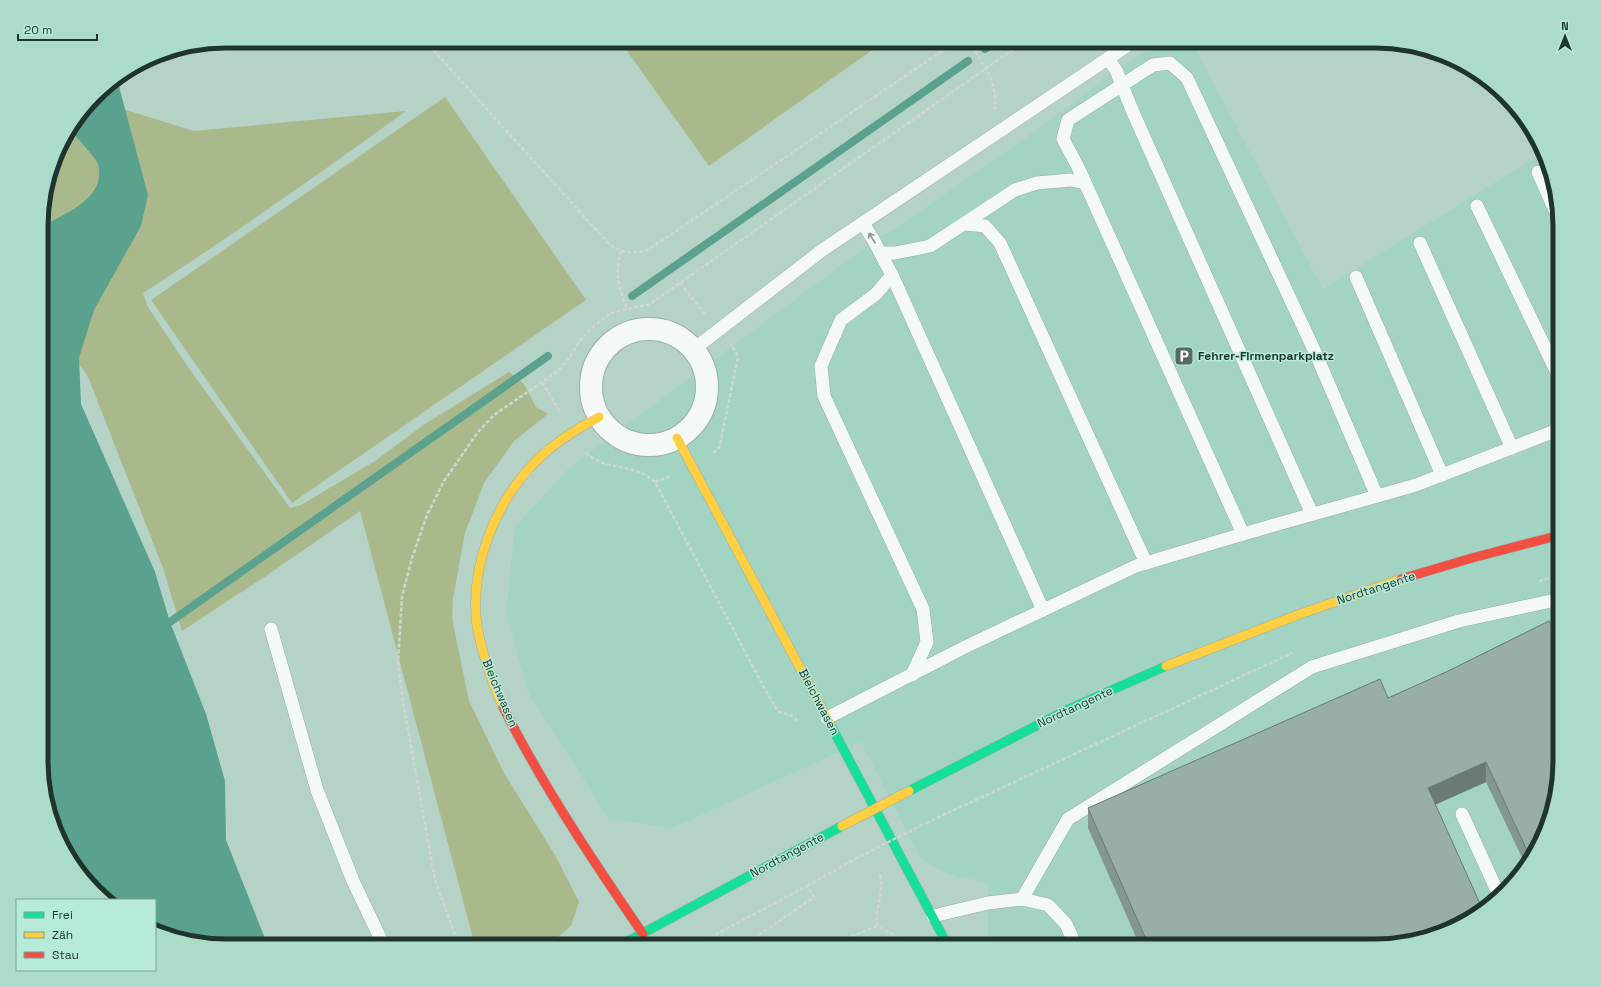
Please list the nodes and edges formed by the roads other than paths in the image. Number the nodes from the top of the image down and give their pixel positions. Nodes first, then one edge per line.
1 (1124, 48) edge
2 (1108, 59) junction
3 (1122, 86) junction
4 (1538, 172) dead end
5 (1085, 182) junction
6 (1551, 200) edge
7 (1477, 206) dead end
8 (863, 223) junction
9 (966, 224) junction
10 (1420, 243) dead end
11 (881, 253) junction
12 (892, 275) junction
13 (1356, 277) dead end
14 (694, 349) junction
15 (1553, 364) edge
16 (599, 417) junction
17 (1553, 432) edge
18 (677, 438) junction
19 (1512, 448) junction
20 (1442, 475) junction
21 (1377, 496) junction
22 (1312, 514) junction
23 (1243, 534) junction
24 (1553, 537) edge
25 (1146, 563) junction
26 (1553, 601) edge
27 (1043, 610) junction
28 (271, 629) dead end
29 (912, 675) junction
30 (827, 718) junction
31 (1462, 814) dead end
32 (1497, 891) edge
33 (1022, 899) junction
34 (933, 916) junction
35 (643, 934) junction
36 (381, 939) edge
37 (633, 939) edge
38 (944, 939) edge
39 (1073, 939) edge

1 - 2 lane
2 - 3 lane
2 - 8 lane
3 - 5 lane
3 - 21 lane
3 - 22 lane
4 - 6 lane
5 - 9 lane
5 - 23 lane
7 - 15 lane
11 -> 8 lane
8 - 14 lane
9 - 11 lane
9 - 25 lane
10 - 19 lane
11 - 12 lane
12 - 27 lane
12 - 29 lane
13 - 20 lane
14 - 16 street
14 - 18 street
16 - 18 street
16 - 35 street, Bleichwasen
17 - 19 lane
18 - 30 street, Bleichwasen
19 - 20 lane
20 - 21 lane
21 - 22 lane
22 - 23 lane
23 - 25 lane
24 - 35 street, Nordtangente, bridge
25 - 27 lane
26 - 33 lane
27 - 29 lane
28 - 36 lane
29 - 30 lane
30 - 34 street, Bleichwasen
31 - 32 lane
33 - 34 lane
33 - 39 lane
34 - 38 street, Bleichwasen
35 - 37 street, Nordtangente

